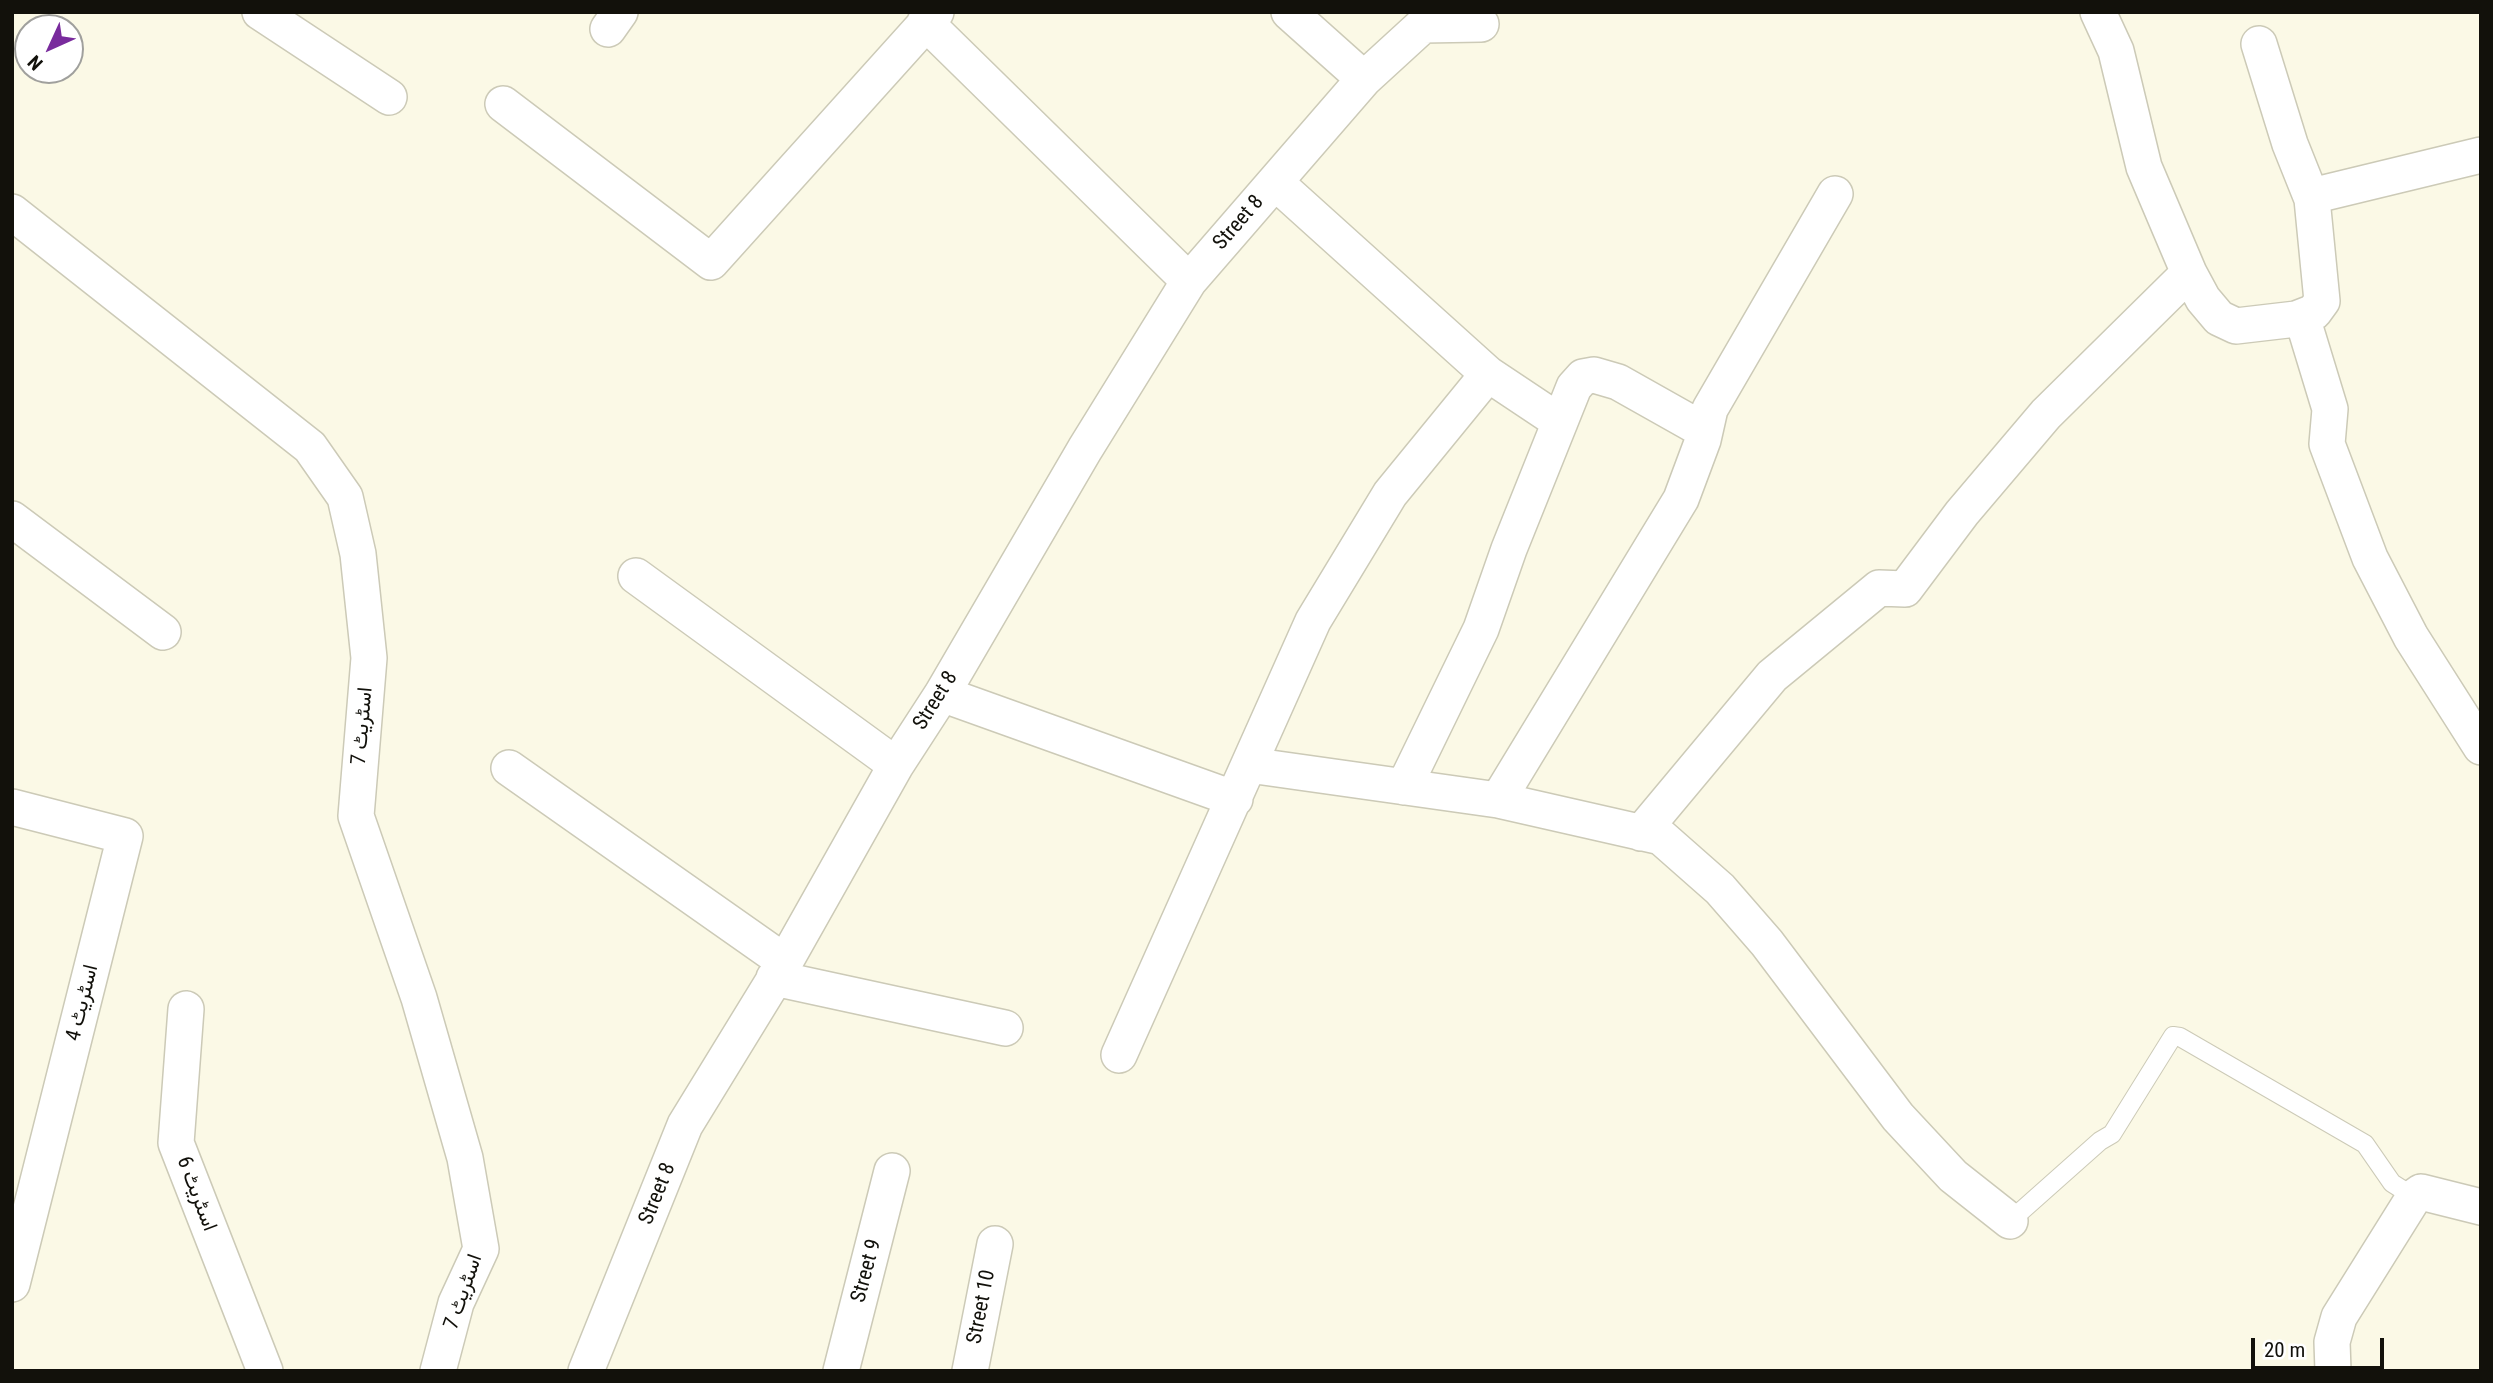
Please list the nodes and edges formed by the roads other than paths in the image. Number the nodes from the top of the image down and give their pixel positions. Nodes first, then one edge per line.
1 (260, 12) edge
2 (1289, 12) edge
3 (2098, 12) edge
4 (930, 17) edge
5 (1481, 24) dead end
6 (2259, 44) dead end
7 (1364, 79) junction
8 (389, 97) dead end
9 (503, 104) dead end
10 (2481, 155) edge
11 (1275, 182) junction
12 (1835, 194) dead end
13 (2312, 199) junction
14 (12, 212) edge
15 (2189, 273) junction
16 (1189, 281) junction
17 (2302, 317) junction
18 (1488, 374) junction
19 (1560, 422) junction
20 (1705, 431) junction
21 (12, 519) edge
22 (636, 576) dead end
23 (163, 632) dead end
24 (942, 694) junction
25 (2481, 747) edge
26 (896, 765) junction
27 (1250, 765) junction
28 (509, 768) dead end
29 (1404, 787) junction
30 (1236, 799) junction
31 (1498, 800) junction
32 (12, 807) edge
33 (1641, 833) junction
34 (780, 970) junction
35 (186, 1009) dead end
36 (1005, 1028) dead end
37 (1119, 1055) dead end
38 (892, 1171) dead end
39 (2414, 1197) junction
40 (2481, 1207) edge
41 (2010, 1222) joint
42 (995, 1244) dead end
43 (12, 1284) edge
44 (265, 1371) edge
45 (438, 1371) edge
46 (586, 1371) edge
47 (841, 1371) edge
48 (970, 1371) edge
49 (2333, 1371) edge

1 - 8 street
2 - 7 street
3 - 15 street
4 - 9 street
4 - 16 street
5 - 7 street, Street 8
6 - 13 street
7 - 11 street, Street 8
10 - 13 street
11 - 16 street, Street 8
11 - 18 street
12 - 20 street
13 - 17 street
14 - 45 street, اسٹریٹ 7
15 - 17 street
15 - 33 street
16 - 24 street, Street 8
17 - 25 street
18 - 19 street
18 - 27 street
19 - 20 street
19 - 29 street
20 - 31 street
21 - 23 street
22 - 26 street
24 - 26 street, Street 8
24 - 30 street
26 - 34 street, Street 8
27 - 29 street
27 - 30 street
28 - 34 street
29 - 31 street
30 - 37 street
31 - 33 street
32 - 43 street, اسٹریٹ 4
33 - 41 street
34 - 36 street
34 - 46 street, Street 8
35 - 44 street, اسٹریٹ 6
38 - 47 street, Street 9
39 - 40 street
39 - 41 lane
39 - 49 street
42 - 48 street, Street 10

